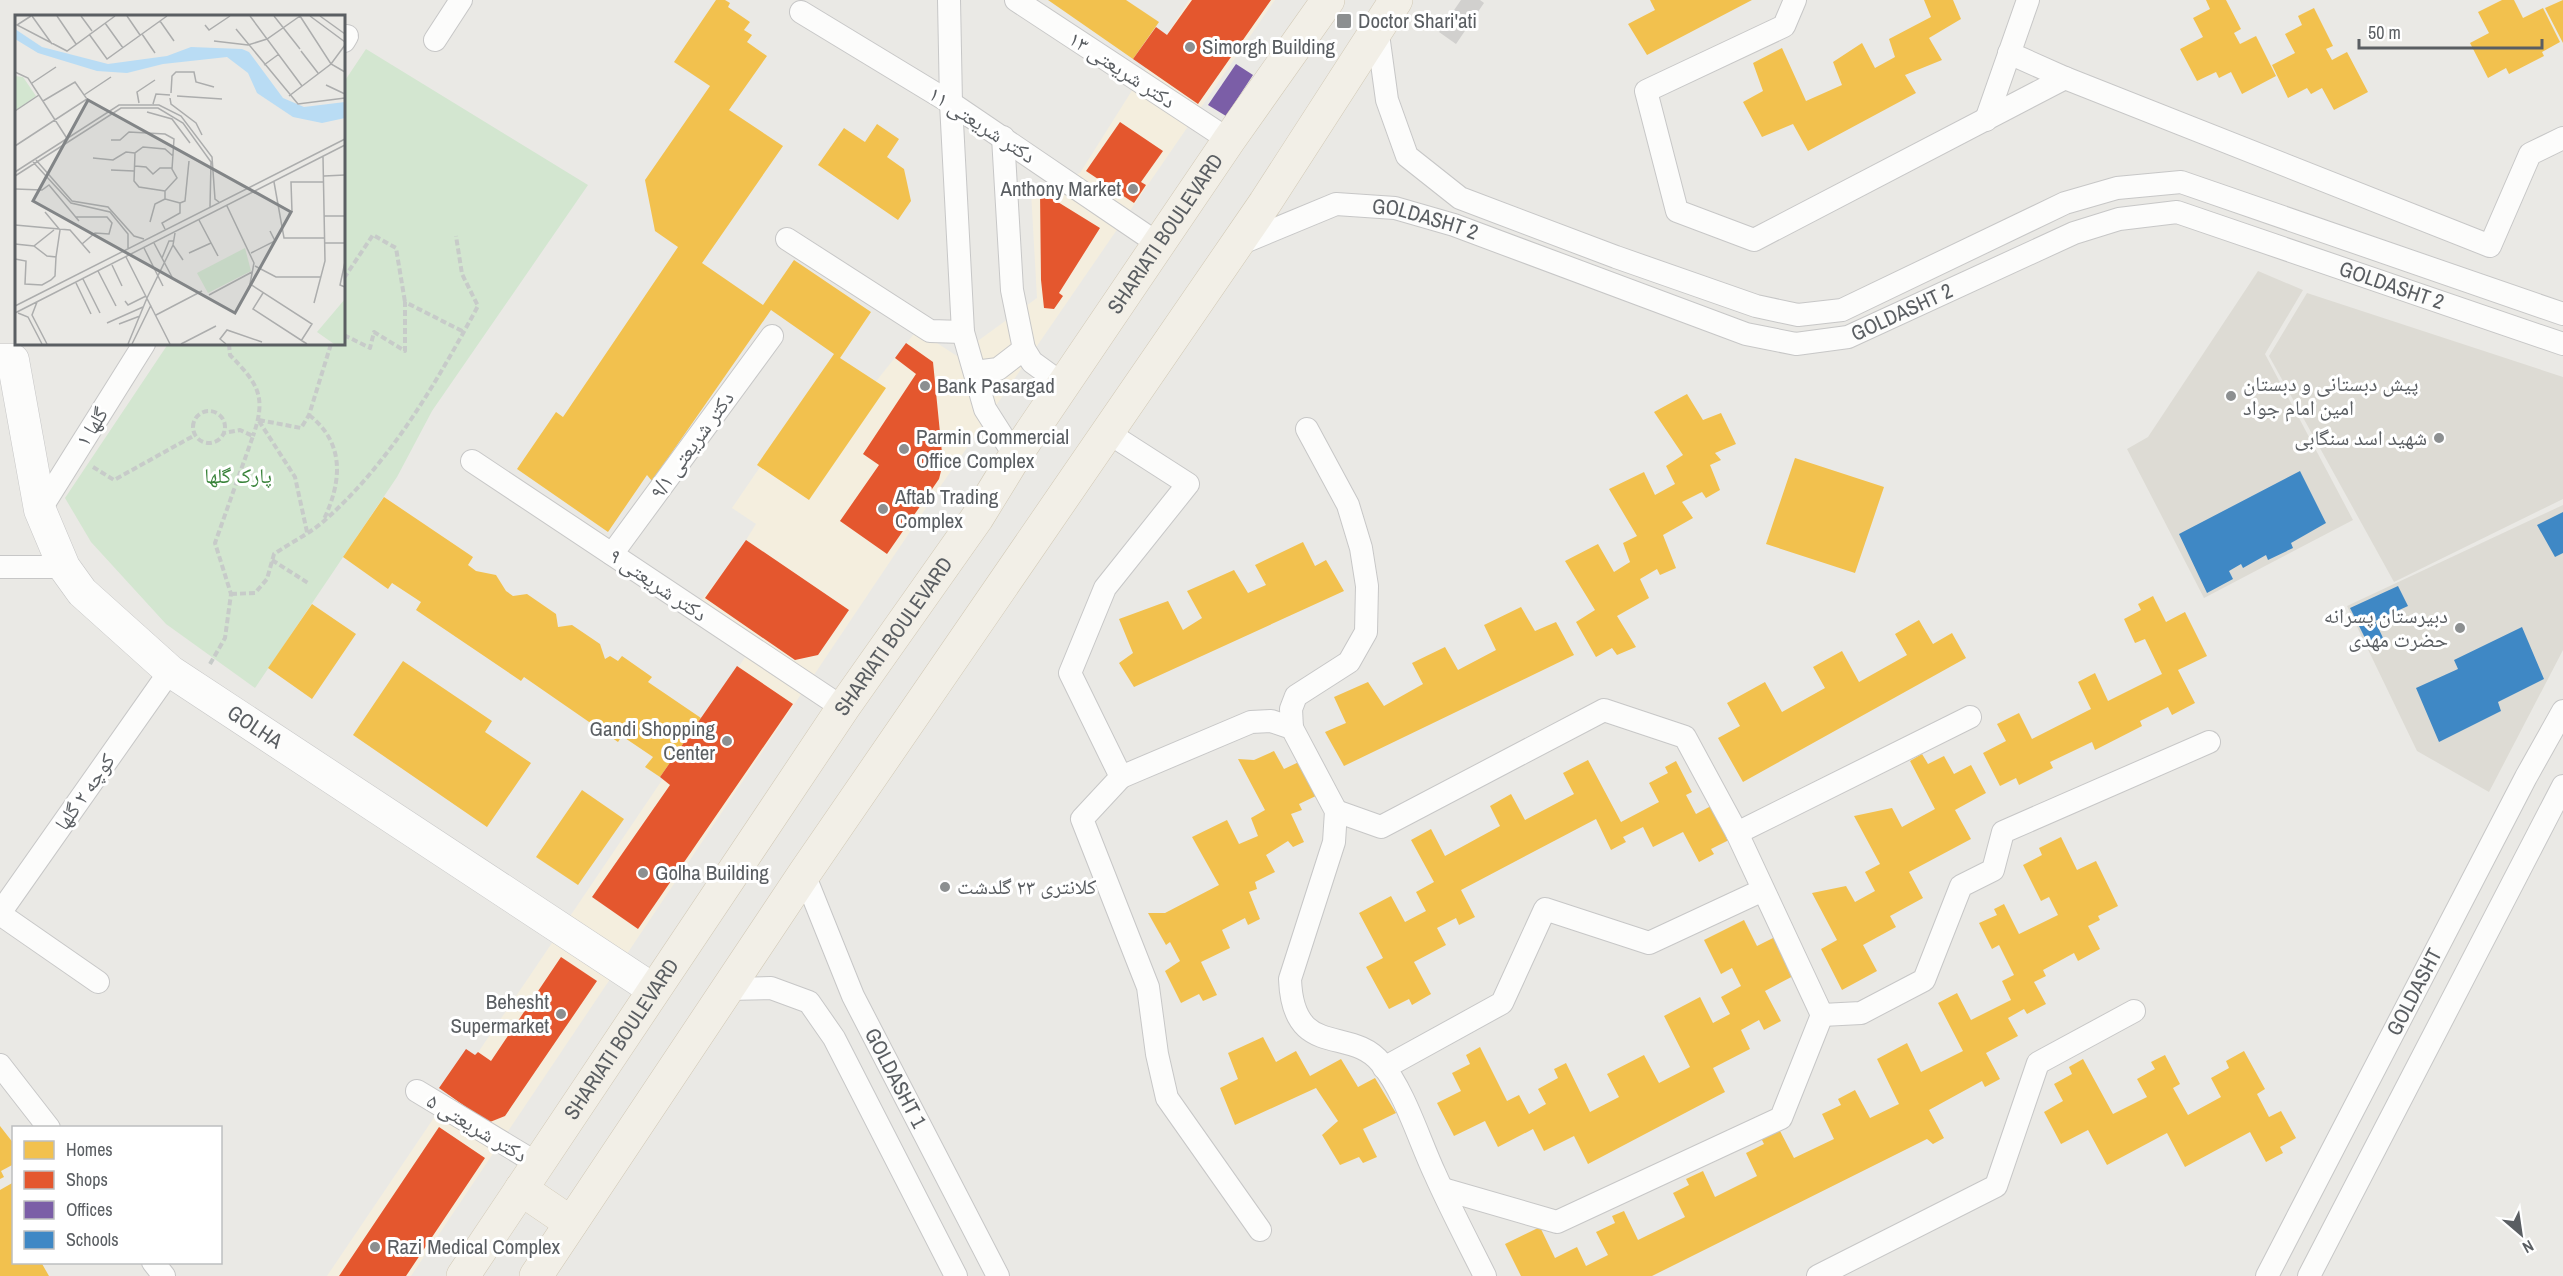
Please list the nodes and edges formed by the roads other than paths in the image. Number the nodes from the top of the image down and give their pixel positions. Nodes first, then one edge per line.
1 (461, 0) edge
2 (949, 0) edge
3 (1016, 0) edge
4 (1328, 0) edge
5 (1396, 0) edge
6 (1795, 0) edge
7 (2028, 0) edge
8 (801, 12) dead end
9 (1377, 27) junction
10 (435, 40) dead end
11 (2009, 53) junction
12 (2065, 78) junction
13 (951, 103) junction
14 (1986, 120) junction
15 (1003, 137) junction
16 (2563, 138) edge
17 (1229, 140) junction
18 (788, 239) dead end
19 (1160, 245) junction
20 (1236, 245) junction
21 (2563, 314) edge
22 (963, 332) junction
23 (772, 336) dead end
24 (2563, 344) edge
25 (143, 345) edge
26 (1024, 349) junction
27 (0, 360) edge
28 (975, 372) junction
29 (1065, 386) junction
30 (1307, 429) dead end
31 (1107, 432) junction
32 (1015, 456) junction
33 (472, 461) dead end
34 (40, 510) junction
35 (612, 554) junction
36 (0, 567) edge
37 (64, 567) junction
38 (183, 679) junction
39 (843, 708) junction
40 (2563, 711) edge
41 (1970, 717) dead end
42 (1292, 728) junction
43 (2209, 742) dead end
44 (1121, 777) junction
45 (2526, 777) junction
46 (2561, 792) edge
47 (1336, 811) junction
48 (1737, 833) junction
49 (804, 874) junction
50 (1763, 890) junction
51 (0, 914) edge
52 (98, 982) dead end
53 (727, 989) junction
54 (654, 990) junction
55 (2408, 1005) junction
56 (2134, 1011) dead end
57 (1822, 1015) junction
58 (2441, 1021) junction
59 (0, 1065) edge
60 (1384, 1068) junction
61 (417, 1091) dead end
62 (47, 1126) edge
63 (925, 1134) junction
64 (893, 1152) junction
65 (529, 1177) junction
66 (1443, 1189) junction
67 (571, 1223) junction
68 (1260, 1230) dead end
69 (154, 1264) edge
70 (164, 1276) edge
71 (463, 1276) edge
72 (536, 1276) edge
73 (957, 1276) edge
74 (998, 1276) edge
75 (1485, 1276) edge
76 (1818, 1276) edge
77 (2267, 1276) edge
78 (2309, 1276) edge

1 - 10 street
2 - 13 street
3 - 17 street, ۱۳ دکتر شریعتی
4 - 17 main road, SHARIATI BOULEVARD
5 - 9 main road
6 - 14 street
7 - 11 street
8 - 13 street, ۱۱ دکتر شریعتی
9 - 20 main road
9 - 21 street, GOLDASHT 2
11 - 12 street
11 - 14 street
12 - 14 street
12 - 16 street
13 - 15 street, ۱۱ دکتر شریعتی
13 - 22 street
15 - 19 street, ۱۱ دکتر شریعتی
15 - 26 street
17 - 19 main road, SHARIATI BOULEVARD
18 - 22 street
19 - 29 main road, SHARIATI BOULEVARD
20 - 24 street, GOLDASHT 2
20 - 31 main road
22 - 28 street
23 - 35 street, دکتر شریعتی ۹/۱
25 - 34 street, ۱ گلها
26 - 28 street
26 - 29 street
27 - 34 street, GOLHA
28 - 32 street
29 - 32 main road, SHARIATI BOULEVARD
30 - 42 street
31 - 44 street
31 - 49 main road
32 - 39 main road, SHARIATI BOULEVARD
33 - 35 street, دکتر شریعتی ۹
34 - 37 street, GOLHA
35 - 39 street, دکتر شریعتی ۹
36 - 37 street
37 - 38 street, GOLHA
38 - 51 street, کوچه ۲ گلها
38 - 54 street, GOLHA
39 - 54 main road, SHARIATI BOULEVARD
40 - 45 street, GOLDASHT
41 - 48 street
42 - 44 street
42 - 47 street
43 - 57 street
44 - 68 street
45 - 46 street
45 - 55 street, GOLDASHT
46 - 58 street, GOLDASHT
47 - 48 street
47 - 60 street
48 - 50 street
49 - 53 main road
49 - 63 street, GOLDASHT 1
50 - 57 street
50 - 60 street
51 - 52 street, کوچه ۲ گلها
53 - 64 street, GOLDASHT 1
53 - 67 main road
54 - 65 main road, SHARIATI BOULEVARD
55 - 58 street
55 - 77 street, GOLDASHT
56 - 76 street
57 - 66 street
58 - 78 street, GOLDASHT
59 - 62 street
60 - 66 street
61 - 65 street, ۵ دکتر شریعتی
63 - 64 street
63 - 74 street, GOLDASHT 1
64 - 73 street, GOLDASHT 1
65 - 67 main road
65 - 71 main road, SHARIATI BOULEVARD
66 - 75 street
67 - 72 main road
69 - 70 street

